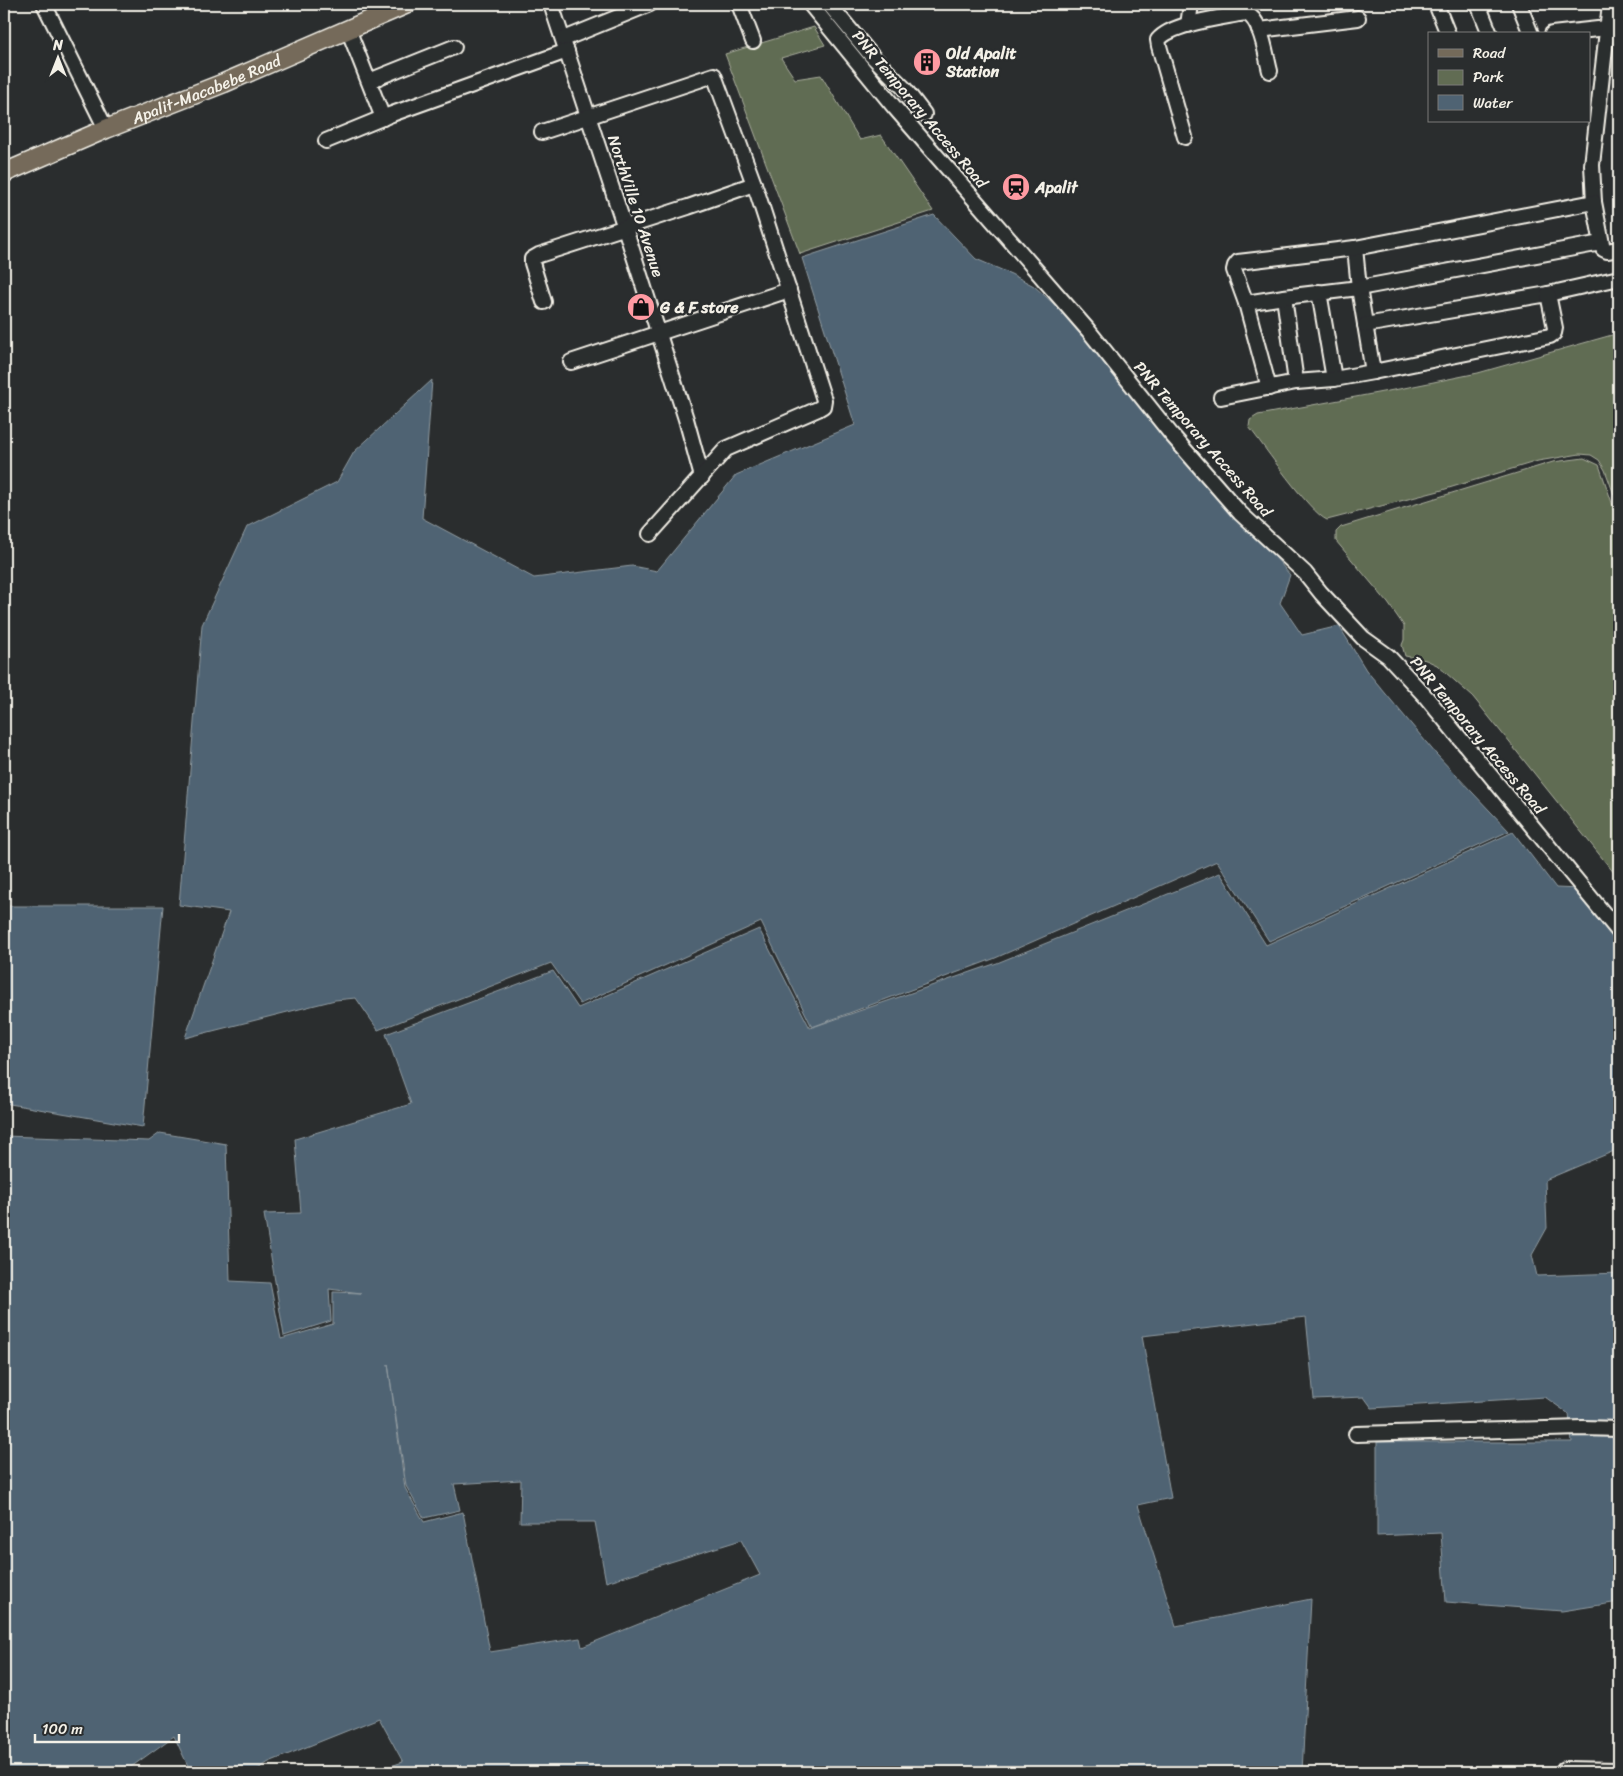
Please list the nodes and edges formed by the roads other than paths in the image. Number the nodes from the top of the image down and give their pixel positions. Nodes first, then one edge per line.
1 (44, 4) edge
2 (407, 4) edge
3 (551, 4) edge
4 (650, 4) edge
5 (739, 4) edge
6 (810, 4) edge
7 (829, 4) edge
8 (1190, 4) edge
9 (1436, 4) edge
10 (1478, 4) edge
11 (1519, 4) edge
12 (1611, 15) edge
13 (1358, 18) dead end
14 (1188, 25) junction
15 (348, 28) junction
16 (1260, 30) junction
17 (1447, 32) edge
18 (1489, 32) edge
19 (1530, 32) edge
20 (1558, 32) edge
21 (753, 41) dead end
22 (565, 45) junction
23 (454, 47) dead end
24 (1596, 69) edge
25 (1270, 71) dead end
26 (369, 81) junction
27 (1594, 107) edge
28 (924, 114) dead end
29 (589, 115) junction
30 (383, 118) junction
31 (106, 129) junction
32 (542, 132) dead end
33 (1185, 137) dead end
34 (326, 141) dead end
35 (4, 174) edge
36 (754, 184) junction
37 (1594, 202) junction
38 (625, 228) junction
39 (1601, 242) junction
40 (1355, 248) junction
41 (1619, 249) edge
42 (1619, 278) edge
43 (1359, 288) junction
44 (789, 290) junction
45 (1319, 292) junction
46 (1548, 294) junction
47 (1284, 297) junction
48 (544, 302) dead end
49 (1246, 303) junction
50 (1365, 325) junction
51 (658, 333) junction
52 (571, 362) dead end
53 (1373, 372) junction
54 (1334, 378) junction
55 (1296, 382) junction
56 (1269, 388) junction
57 (1221, 397) dead end
58 (702, 476) junction
59 (650, 534) dead end
60 (1619, 932) edge
61 (1619, 1429) edge
62 (1356, 1434) dead end
63 (1564, 1769) dead end
64 (1619, 1770) edge

1 - 31 street
2 - 15 main road, Apalit-Macabebe Road
3 - 22 street, NorthVille 10 Avenue
4 - 22 street
5 - 21 street
6 - 60 street, PNR Temporary Access Road
7 - 28 street
8 - 14 street
9 - 17 street
10 - 18 street
11 - 19 street
12 - 20 street
12 - 24 street
13 - 16 street
14 - 16 street
14 - 33 street
15 - 26 street
15 - 31 main road, Apalit-Macabebe Road
16 - 25 street
22 - 29 street, NorthVille 10 Avenue
22 - 30 street
23 - 26 street
24 - 27 street
26 - 30 street
27 - 37 street
29 - 32 street
29 - 36 street
29 - 38 street, NorthVille 10 Avenue
30 - 34 street
31 - 35 main road, Apalit-Macabebe Road
36 - 38 street
36 - 44 street
37 - 39 street
37 - 40 street
38 - 48 street
38 - 51 street, NorthVille 10 Avenue
39 - 41 street
39 - 43 street
40 - 43 street
40 - 49 street
42 - 46 street
43 - 45 street
43 - 50 street
44 - 51 street
44 - 58 street
45 - 47 street
45 - 54 street
46 - 50 street
46 - 53 street
47 - 49 street
47 - 55 street
49 - 56 street
50 - 53 street
51 - 52 street
51 - 58 street, NorthVille 10 Avenue
53 - 54 street
54 - 55 street
55 - 56 street
56 - 57 street
58 - 59 street
61 - 62 street
63 - 64 street

